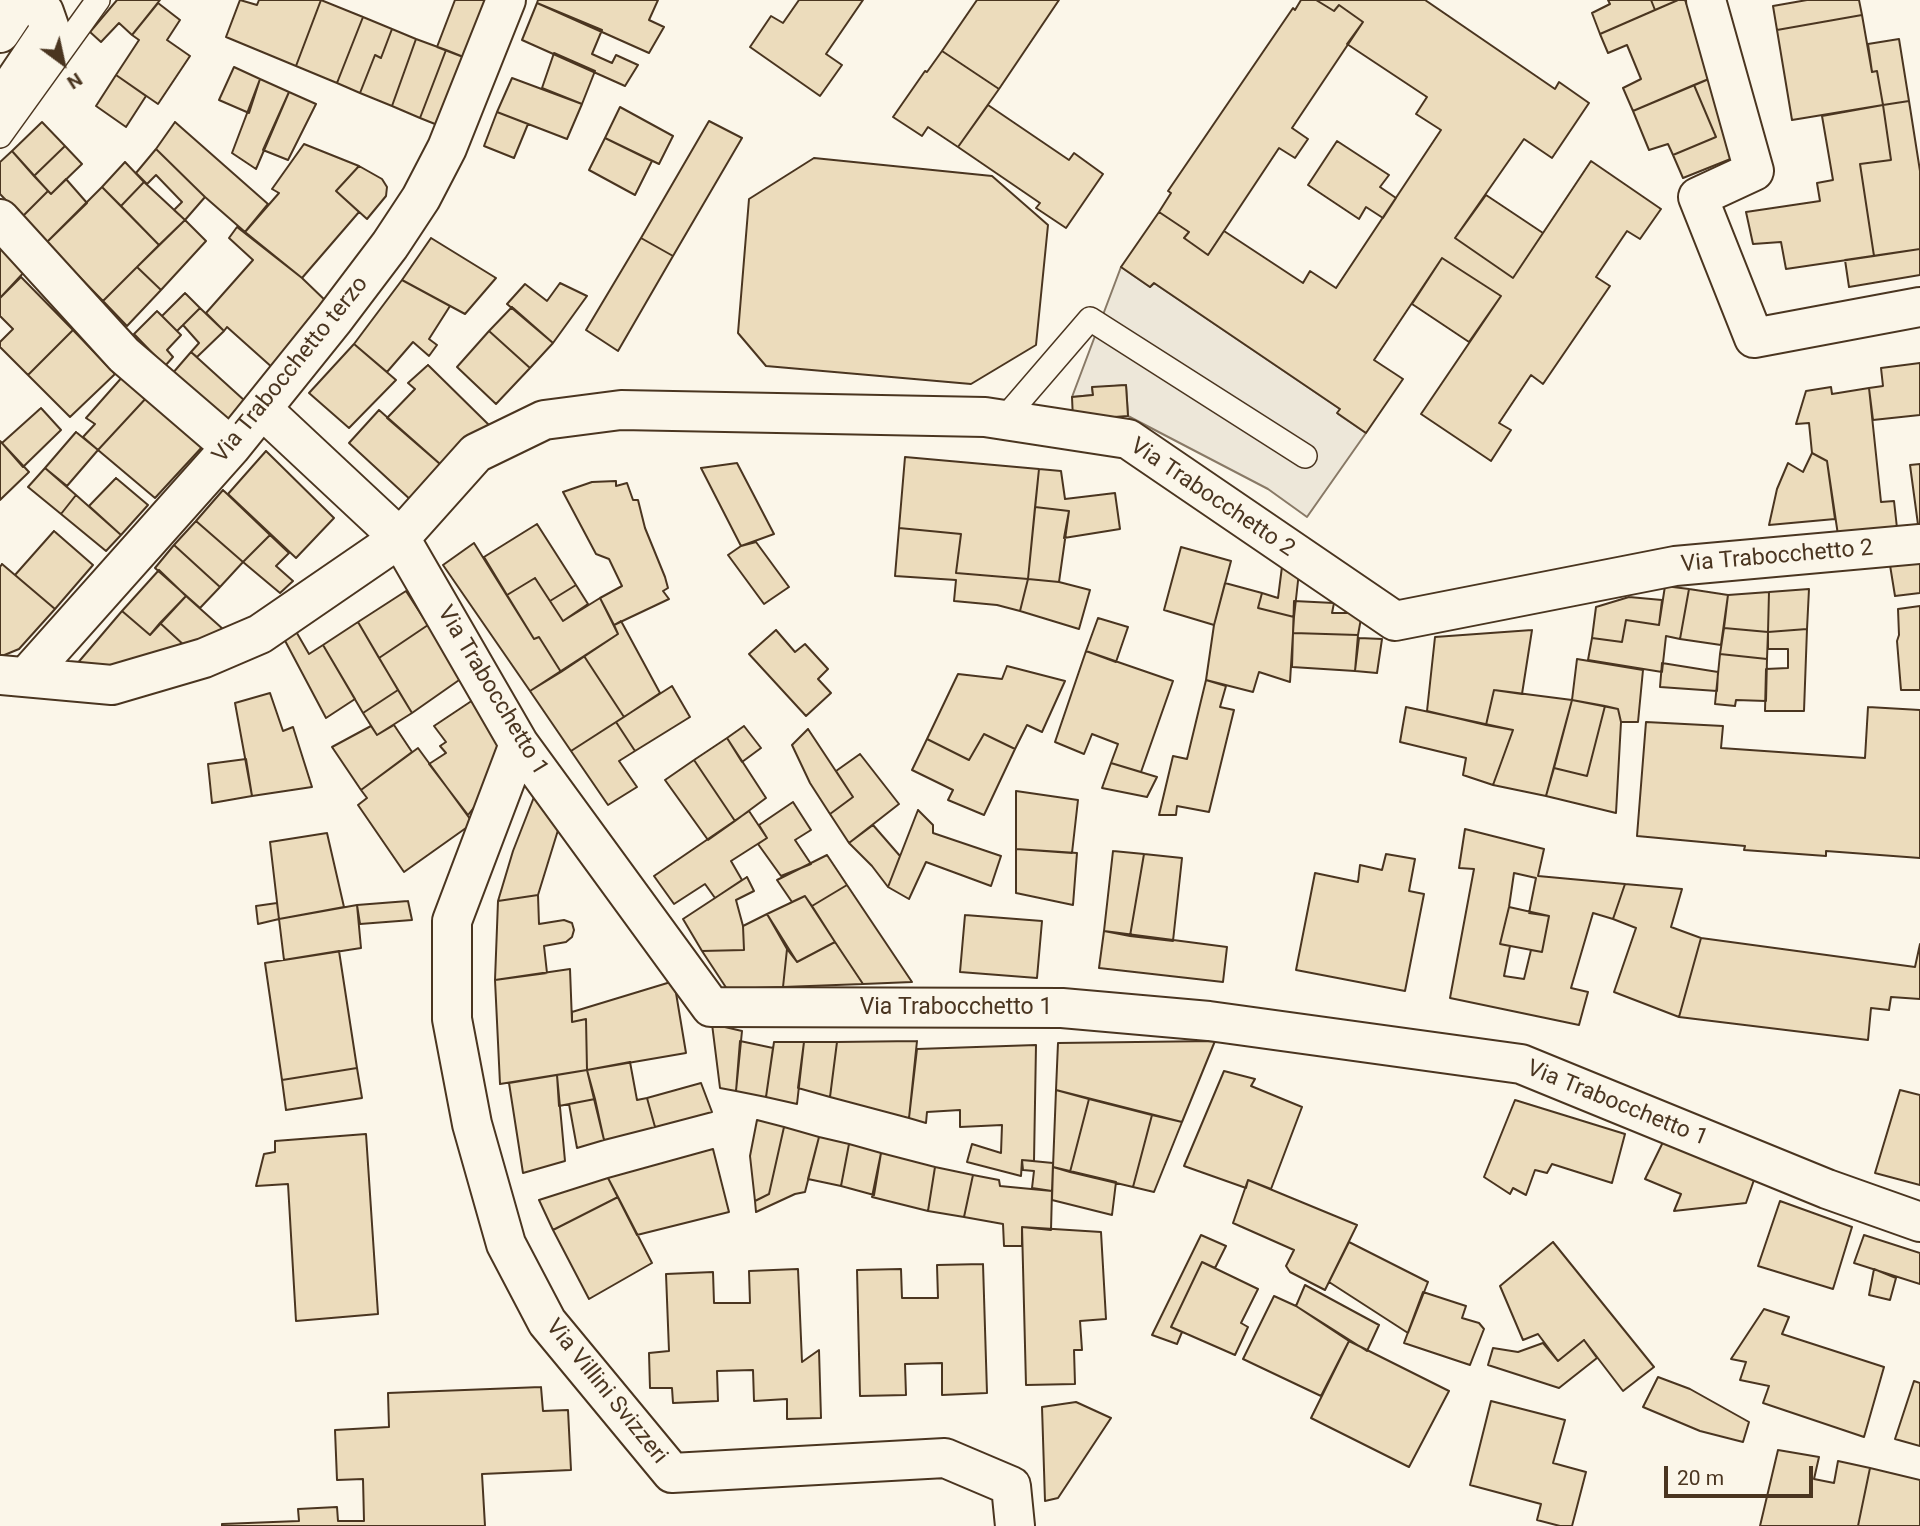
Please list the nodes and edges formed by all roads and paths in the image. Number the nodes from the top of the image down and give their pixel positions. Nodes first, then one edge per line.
1 (98, 0) edge
2 (506, 0) edge
3 (1706, 0) edge
4 (0, 33) edge
5 (0, 103) edge
6 (0, 136) edge
7 (0, 219) edge
8 (1920, 307) edge
9 (262, 408) junction
10 (1003, 420) junction
11 (231, 447) junction
12 (1305, 456) dead end
13 (400, 538) junction
14 (1920, 544) edge
15 (13, 676) edge
16 (519, 744) junction
17 (1920, 1222) edge
18 (1015, 1526) edge

1 - 6 lane
2 - 9 street, Via Trabocchetto terzo
3 - 8 street
4 - 5 street
7 - 11 street
9 - 11 street, Via Trabocchetto terzo
9 - 13 street, Via Trabocchetto 1
10 - 12 lane
10 - 13 street, Via Trabocchetto 2
10 - 14 street, Via Trabocchetto 2
11 - 15 street, Via Trabocchetto terzo
13 - 15 street, Via Trabocchetto 2
13 - 16 street, Via Trabocchetto 1
16 - 17 street, Via Trabocchetto 1
16 - 18 street, Via Villini Svizzeri

